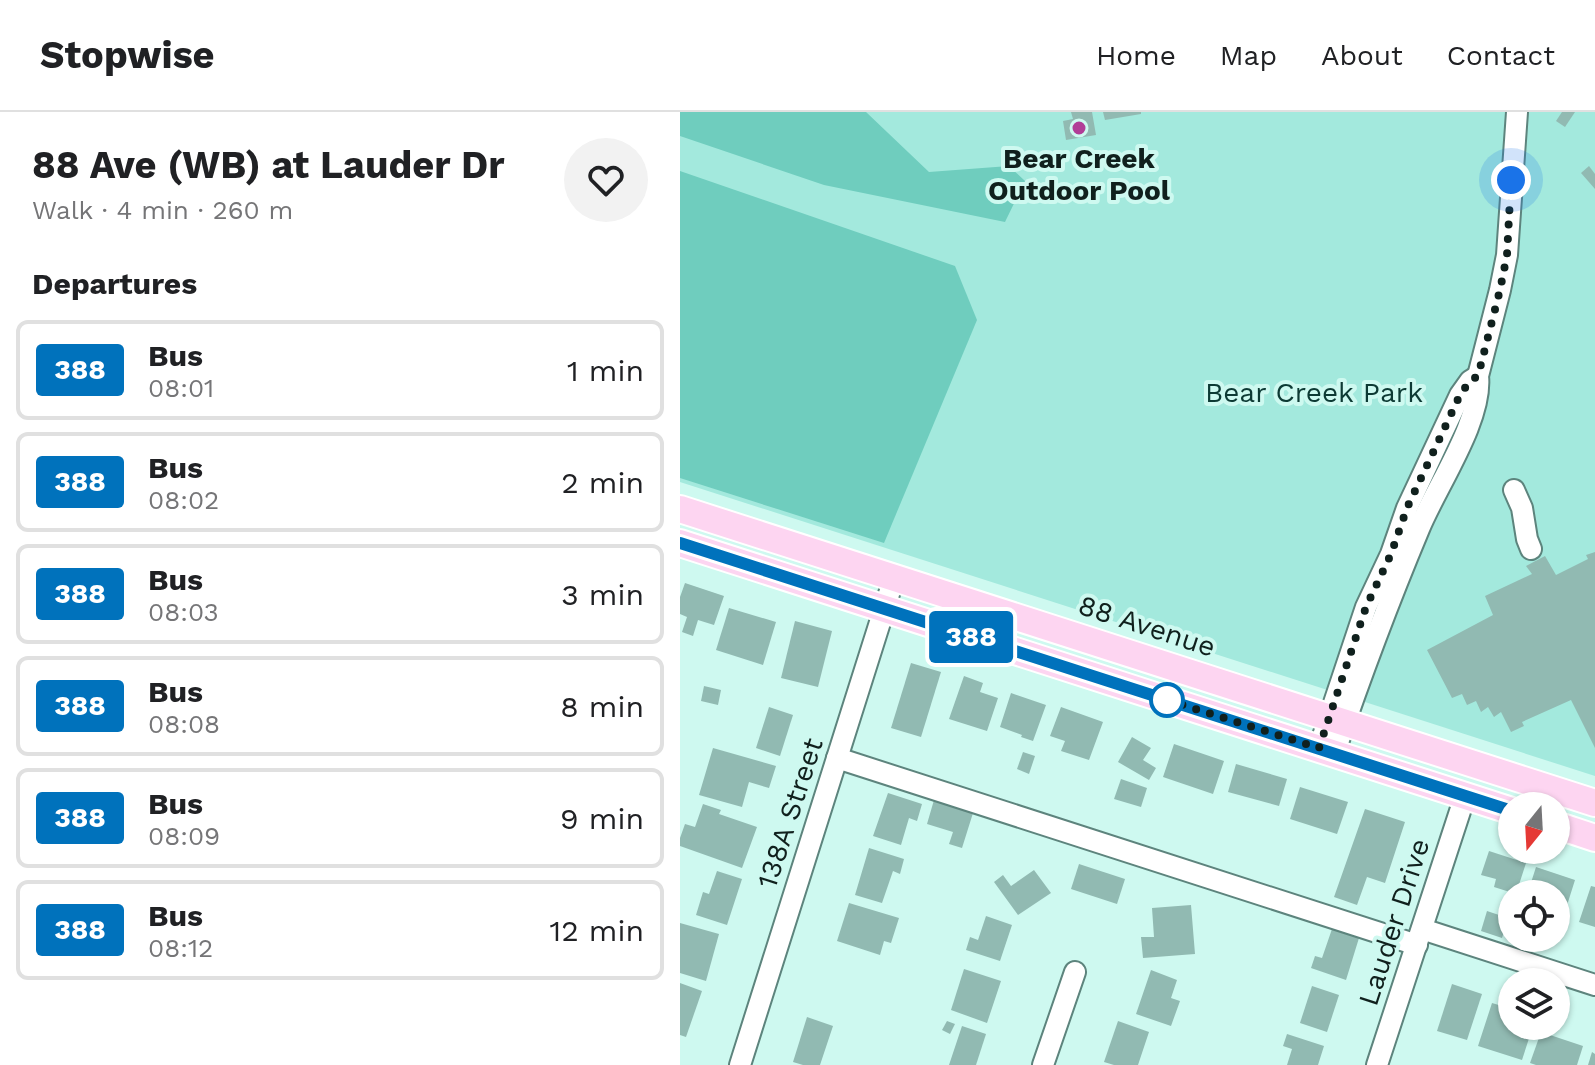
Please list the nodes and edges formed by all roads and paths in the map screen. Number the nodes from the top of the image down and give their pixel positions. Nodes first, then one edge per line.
1 (1517, 112) edge
2 (1514, 490) dead end
3 (680, 509) edge
4 (680, 543) edge
5 (1531, 549) dead end
6 (894, 578) junction
7 (884, 609) junction
8 (1337, 721) junction
9 (1326, 751) junction
10 (837, 758) junction
11 (1505, 775) junction
12 (1465, 796) junction
13 (1595, 803) edge
14 (1498, 807) edge
15 (1570, 830) edge
16 (1595, 838) edge
17 (1419, 937) junction
18 (1075, 972) dead end
19 (1595, 985) edge
20 (740, 1065) edge
21 (1043, 1065) edge
22 (1377, 1065) edge

1 - 8 street
2 - 5 street
3 - 6 main road, 88 Avenue
4 - 7 main road
6 - 7 street, 138A Street
6 - 8 main road, 88 Avenue
7 - 9 main road
7 - 10 street, 138A Street
8 - 9 street
8 - 11 main road, 88 Avenue
9 - 12 main road
10 - 17 street
10 - 20 street, 138A Street
11 - 12 main road
11 - 13 main road, 88 Avenue
12 - 14 main road
12 - 17 street, Lauder Drive
15 - 16 main road
17 - 19 street
17 - 22 street, Lauder Drive
18 - 21 street

